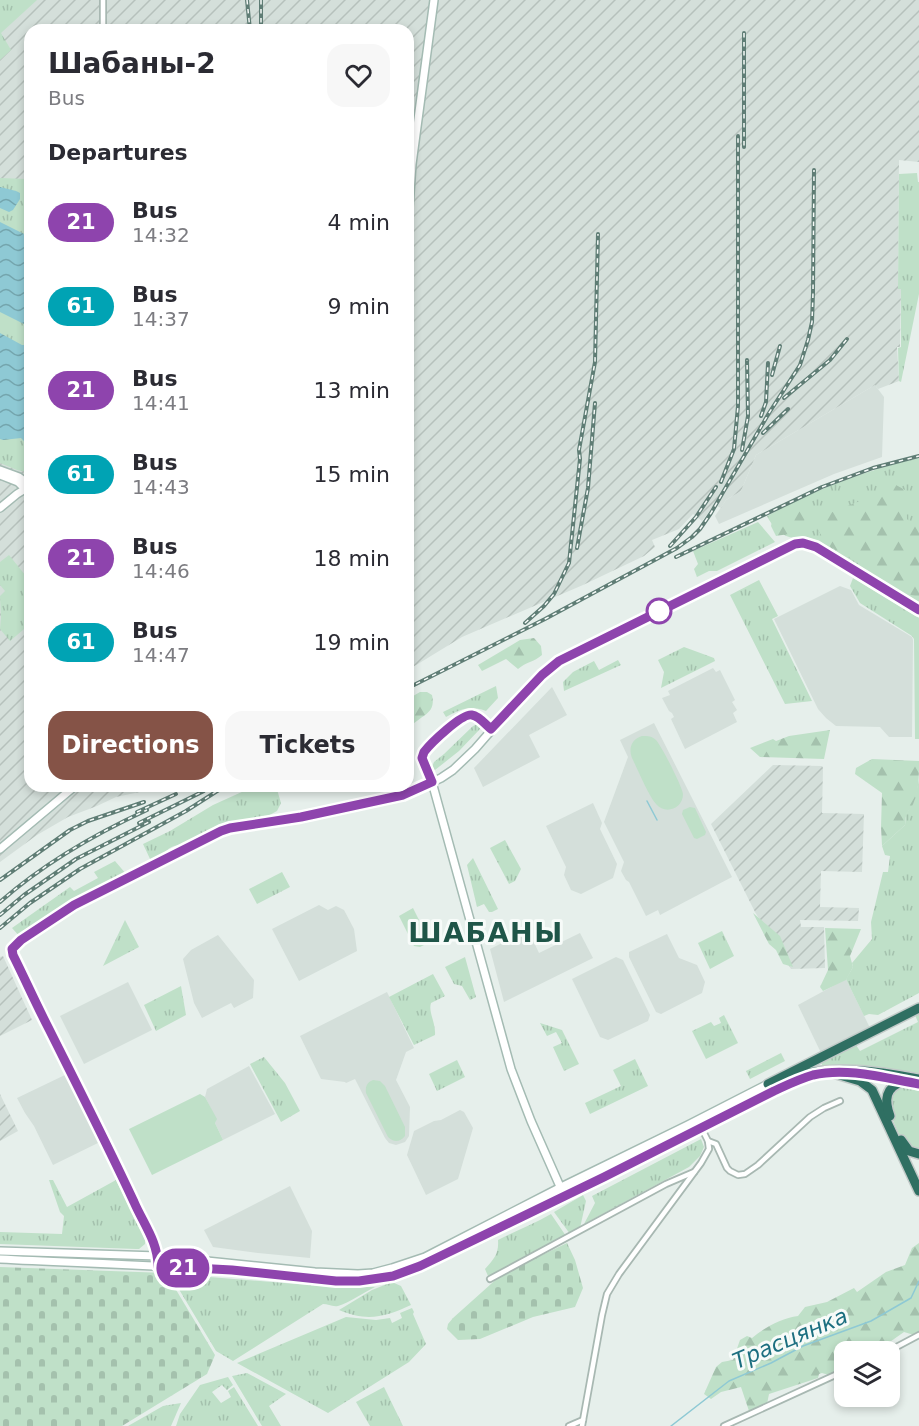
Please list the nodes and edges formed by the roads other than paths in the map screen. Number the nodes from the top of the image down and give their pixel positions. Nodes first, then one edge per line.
1 (103, 0) edge
2 (434, 0) edge
3 (103, 24) edge
4 (414, 151) edge
5 (0, 470) edge
6 (0, 475) edge
7 (14, 480) junction
8 (24, 483) edge
9 (24, 486) edge
10 (24, 490) edge
11 (17, 494) junction
12 (0, 508) edge
13 (919, 610) edge
14 (432, 782) junction
15 (414, 790) edge
16 (68, 792) edge
17 (410, 792) edge
18 (0, 849) edge
19 (919, 1008) edge
20 (833, 1073) junction
21 (919, 1079) edge
22 (904, 1081) junction
23 (919, 1084) edge
24 (771, 1087) junction
25 (840, 1101) dead end
26 (699, 1124) junction
27 (708, 1141) junction
28 (716, 1144) junction
29 (709, 1149) junction
30 (919, 1154) edge
31 (694, 1172) junction
32 (561, 1187) junction
33 (919, 1191) edge
34 (565, 1195) junction
35 (0, 1251) edge
36 (158, 1256) junction
37 (0, 1259) edge
38 (158, 1266) junction
39 (490, 1279) dead end
40 (919, 1335) edge
41 (900, 1345) edge
42 (834, 1376) edge
43 (582, 1423) edge
44 (568, 1426) edge
45 (724, 1426) edge

1 - 3 street
2 - 4 street
5 - 8 street
6 - 7 street
7 - 9 street
7 - 11 street
10 - 11 street
11 - 12 street
13 - 14 street
14 - 15 street
14 - 32 street
16 - 18 street
17 - 36 street
19 - 24 highway
20 - 22 highway
20 - 24 highway
20 - 33 highway
21 - 24 highway
22 - 23 highway
22 - 30 highway
24 - 26 street
25 - 28 street
26 - 27 street
26 - 32 street
26 - 34 street
27 - 28 street
27 - 29 street
28 - 29 street
29 - 31 street
31 - 39 street
31 - 43 street
32 - 34 street
32 - 36 street
34 - 38 street
35 - 36 street
36 - 38 street
37 - 38 street
40 - 41 street
42 - 45 street
43 - 44 street

